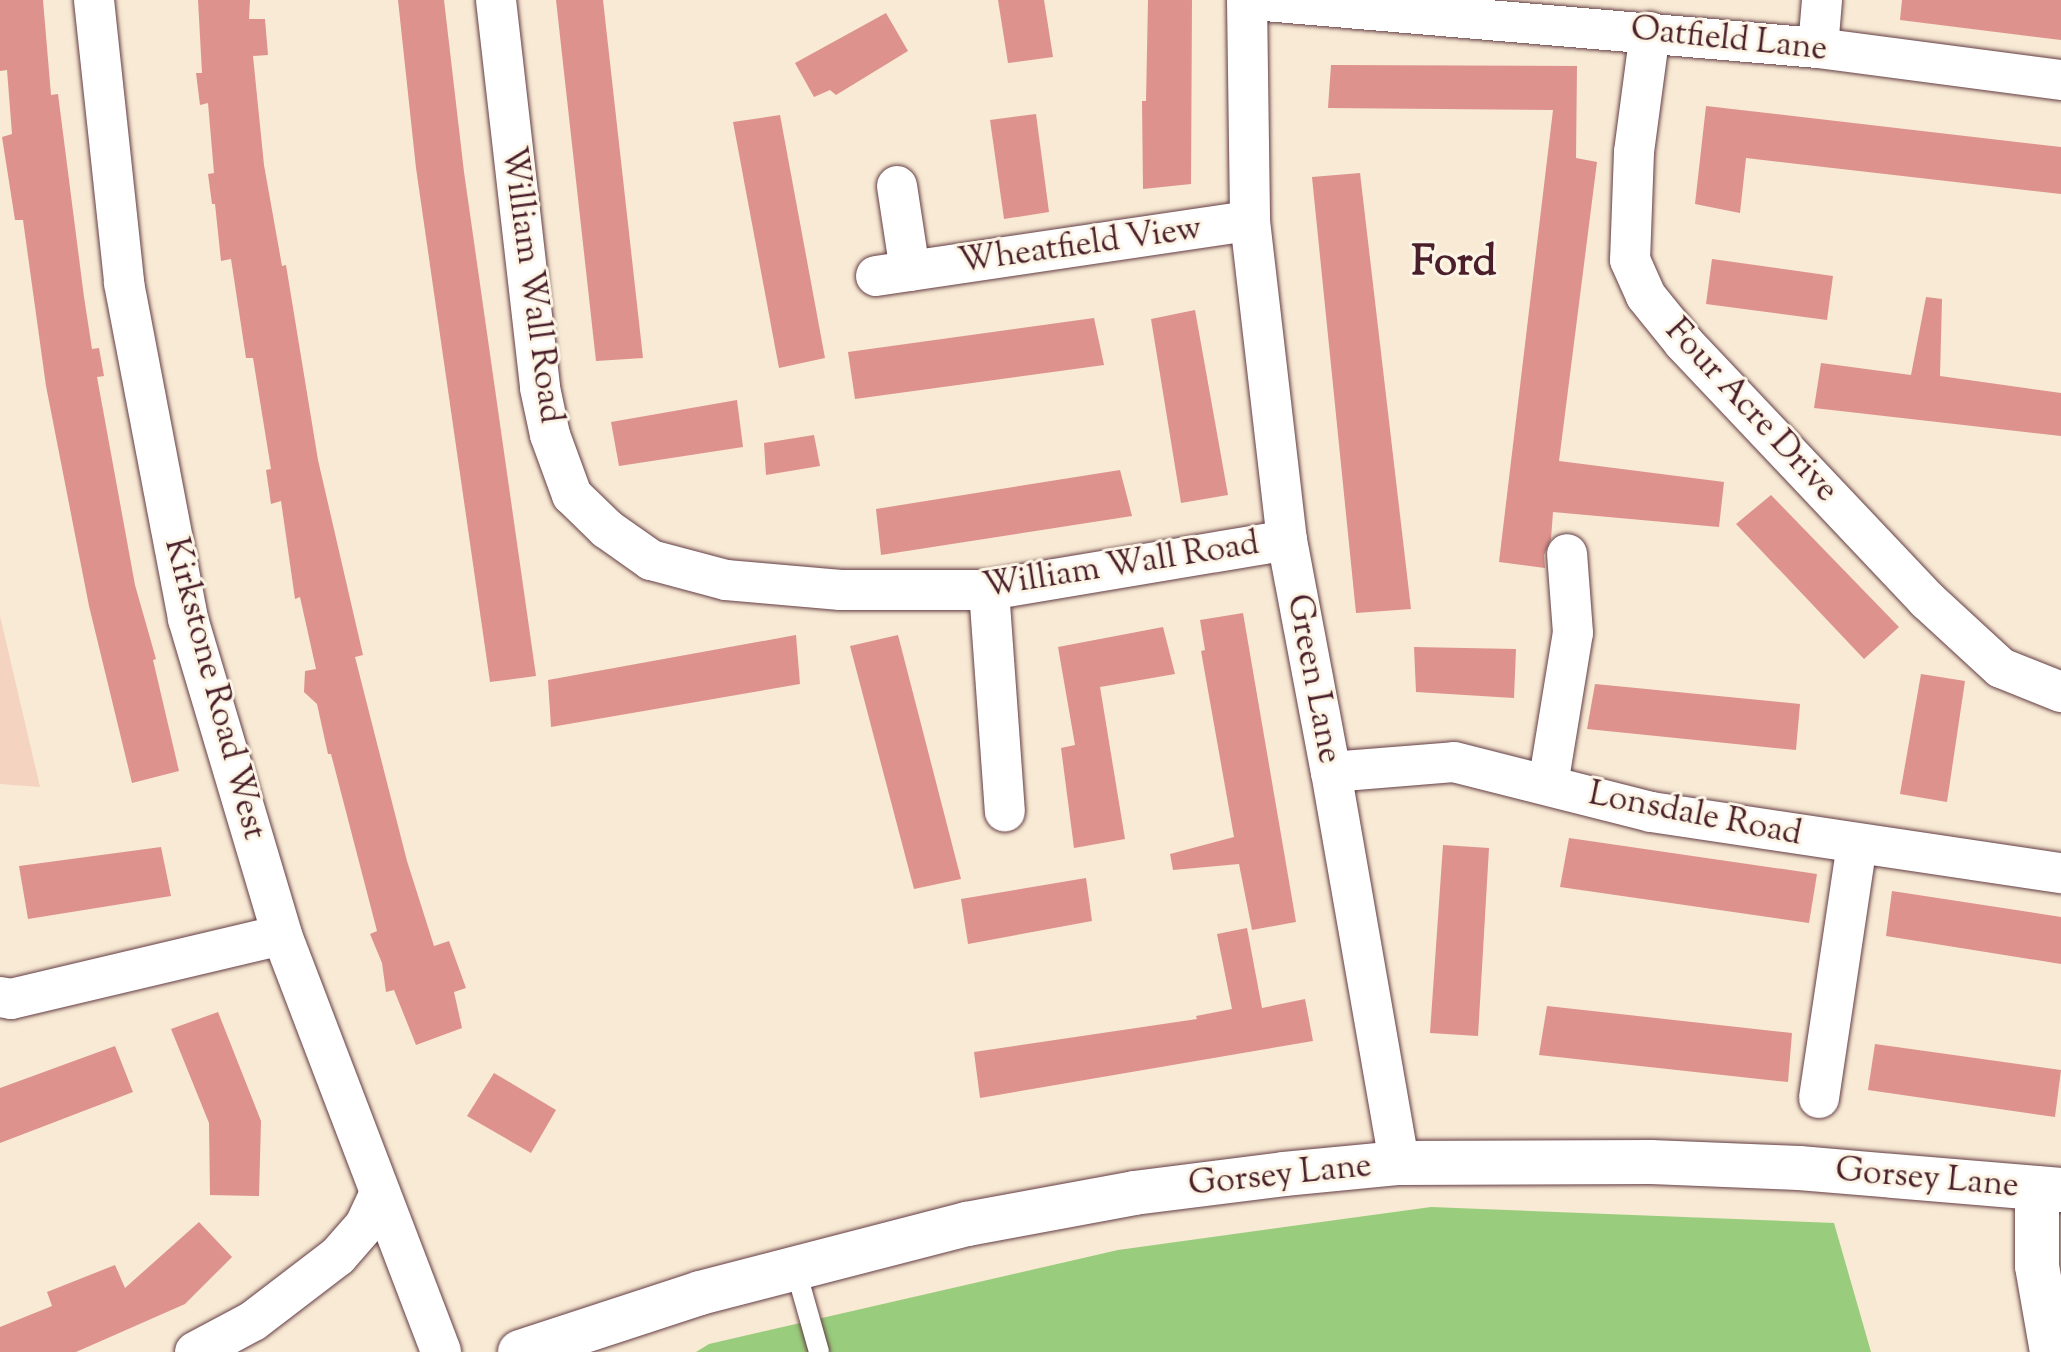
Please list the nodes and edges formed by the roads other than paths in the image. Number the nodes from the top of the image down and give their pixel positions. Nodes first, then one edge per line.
1 (94, 0) edge
2 (496, 0) edge
3 (1250, 0) edge
4 (1822, 0) edge
5 (1650, 32) junction
6 (1818, 48) junction
7 (2061, 80) edge
8 (897, 186) dead end
9 (1250, 221) junction
10 (1287, 540) junction
11 (1567, 554) dead end
12 (989, 590) junction
13 (2061, 692) edge
14 (1331, 772) junction
15 (1548, 785) junction
16 (1005, 811) dead end
17 (1857, 844) junction
18 (2061, 873) edge
19 (282, 935) junction
20 (4, 1000) edge
21 (1819, 1098) dead end
22 (1399, 1163) junction
23 (2049, 1189) edge
24 (380, 1193) junction
25 (795, 1267) junction
26 (195, 1352) edge
27 (441, 1352) edge
28 (520, 1352) edge
29 (819, 1352) edge
30 (2052, 1352) edge

1 - 19 street, Kirkstone Road West
2 - 12 street, William Wall Road
3 - 5 street, Oatfield Lane
3 - 9 street, Green Lane
4 - 6 street
5 - 6 street, Oatfield Lane
5 - 13 street, Four Acre Drive
6 - 7 street, Oatfield Lane
8 - 9 street, Wheatfield View
9 - 10 street, Green Lane
10 - 12 street, William Wall Road
10 - 14 street, Green Lane
11 - 15 street
12 - 16 street
14 - 15 street, Lonsdale Road
14 - 22 street, Green Lane
15 - 17 street, Lonsdale Road
17 - 18 street, Lonsdale Road
17 - 21 street
19 - 20 street
19 - 24 street, Kirkstone Road West
22 - 23 main road, Gorsey Lane
22 - 25 main road, Gorsey Lane
23 - 30 main road
24 - 26 street
24 - 27 street, Kirkstone Road West
25 - 28 main road, Gorsey Lane
25 - 29 lane

